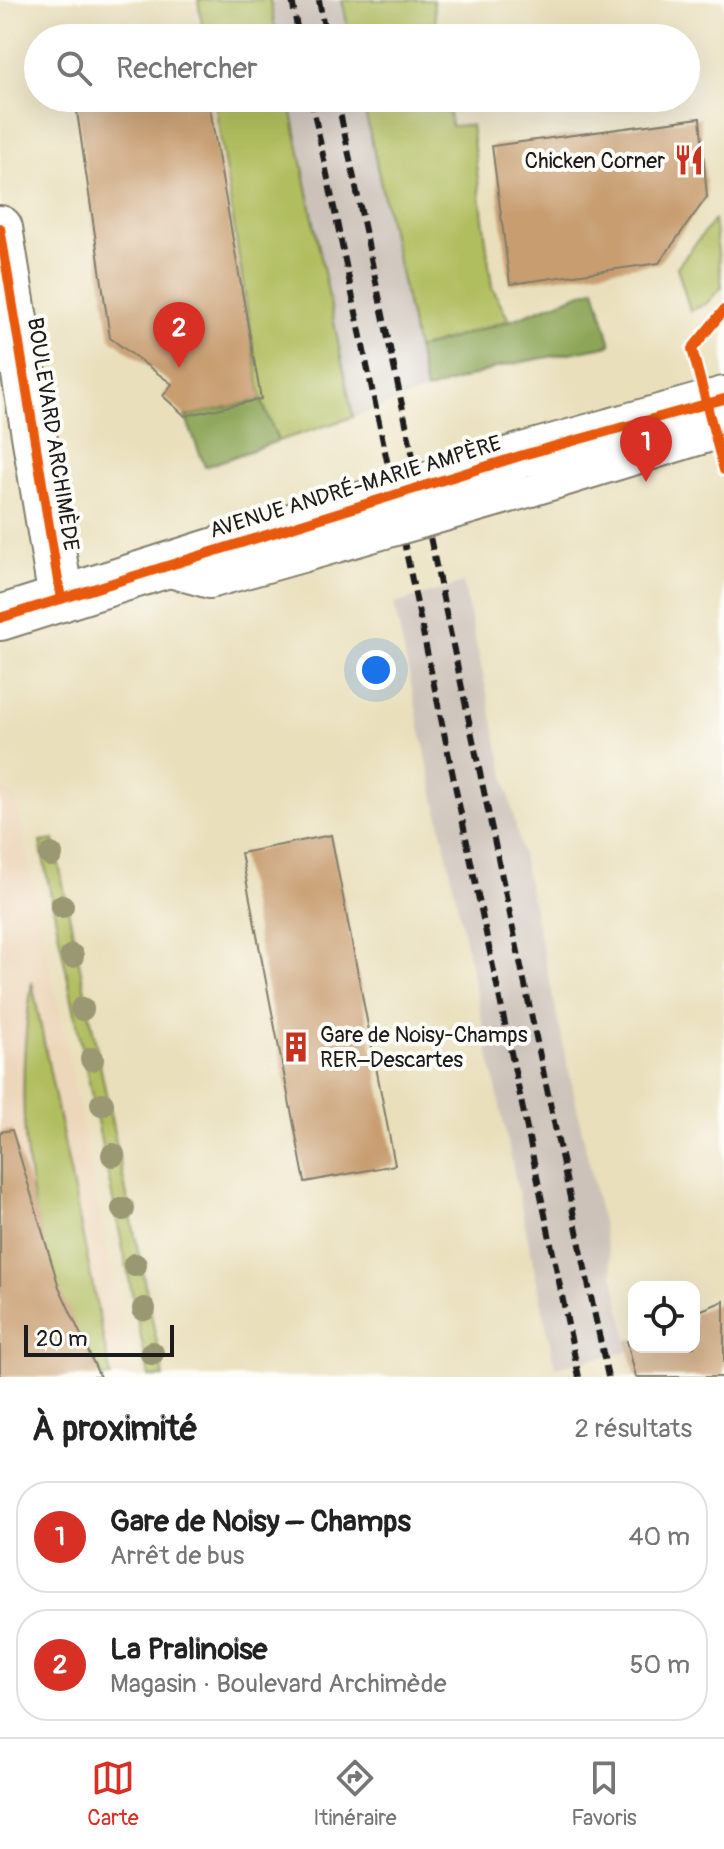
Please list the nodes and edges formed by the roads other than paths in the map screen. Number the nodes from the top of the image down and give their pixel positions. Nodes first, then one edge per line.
1 (0, 228) edge
2 (724, 399) edge
3 (724, 432) edge
4 (527, 473) junction
5 (61, 599) junction
6 (0, 618) edge

1 - 5 street, BOULEVARD ARCHIMÈDE
2 - 4 street, AVENUE ANDRÉ-MARIE AMPÈRE
3 - 4 lane, AVENUE ANDRÉ-MARIE AMPÈRE
4 - 5 street, AVENUE ANDRÉ-MARIE AMPÈRE, bridge
5 - 6 street, AVENUE ANDRÉ-MARIE AMPÈRE

